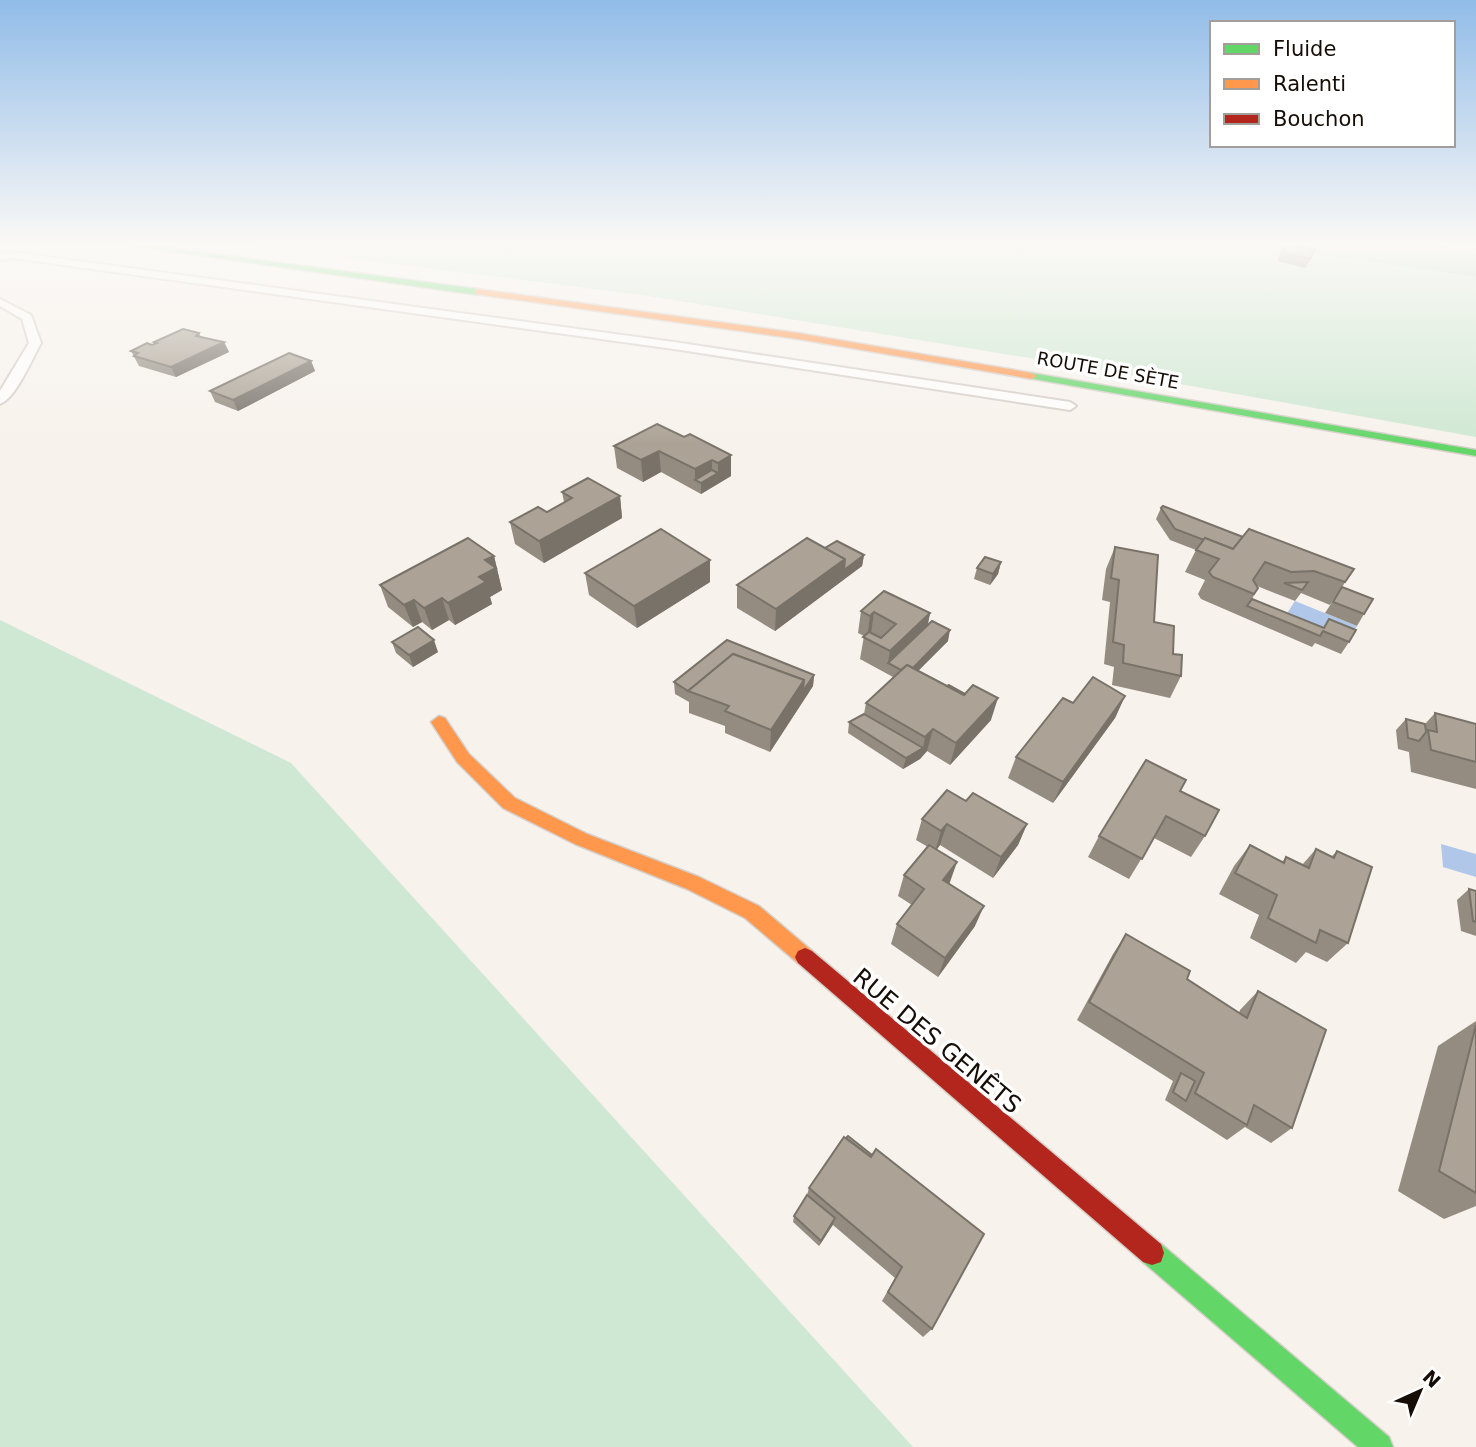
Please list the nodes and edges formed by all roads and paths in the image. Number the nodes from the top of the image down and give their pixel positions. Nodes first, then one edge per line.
1 (14, 310) edge
2 (409, 310) edge
3 (604, 310) edge
4 (0, 400) edge
5 (1070, 406) dead end
6 (1476, 453) edge
7 (439, 722) dead end
8 (1378, 1447) edge

1 - 4 lane
2 - 5 lane
3 - 6 main road, ROUTE DE SÈTE
7 - 8 main road, RUE DES GENÊTS

